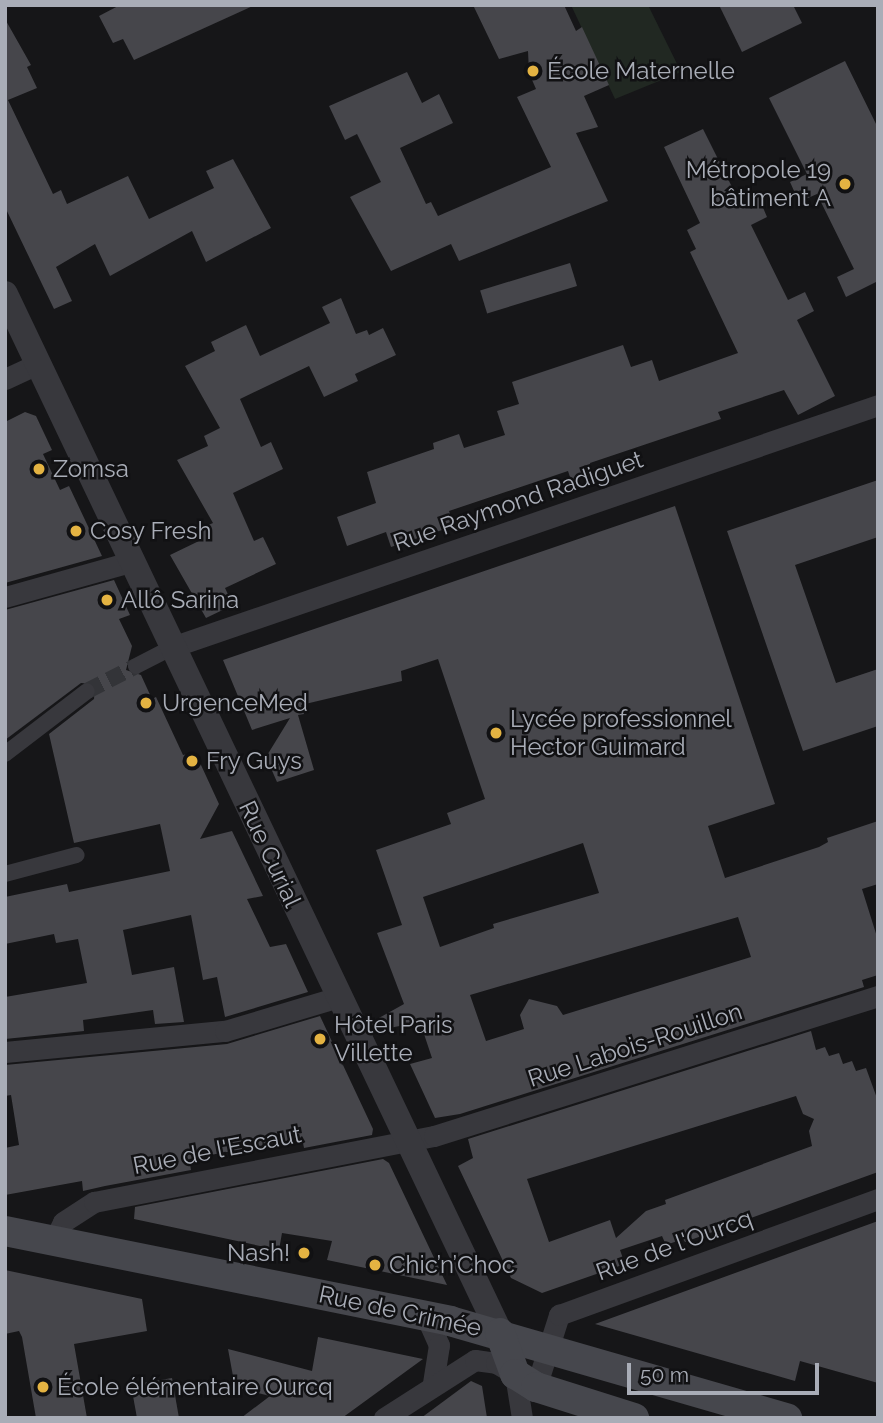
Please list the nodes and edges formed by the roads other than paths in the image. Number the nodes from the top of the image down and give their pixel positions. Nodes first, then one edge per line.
1 (5, 294) edge
2 (39, 363) junction
3 (5, 379) edge
4 (878, 405) edge
5 (134, 561) junction
6 (5, 597) edge
7 (174, 646) junction
8 (136, 666) tunnel mouth
9 (87, 691) tunnel mouth
10 (5, 754) edge
11 (77, 855) dead end
12 (5, 874) edge
13 (338, 996) junction
14 (878, 996) edge
15 (5, 1052) edge
16 (406, 1141) junction
17 (878, 1199) edge
18 (5, 1231) edge
19 (54, 1240) junction
20 (426, 1316) junction
21 (500, 1334) junction
22 (550, 1346) junction
23 (526, 1380) junction
24 (433, 1384) junction
25 (384, 1418) edge
26 (522, 1418) edge
27 (634, 1418) edge
28 (787, 1418) edge

1 - 2 street, Rue Curial
2 - 3 street
2 - 5 street, Rue Curial
4 - 7 street, Rue Raymond Radiguet
5 - 6 street
5 - 7 street, Rue Curial
7 - 8 street
7 - 13 street, Rue Curial
9 - 10 street
11 - 12 street
13 - 15 street
13 - 16 street, Rue Curial
14 - 16 street, Rue Labois-Rouillon
16 - 19 street, Rue de l'Escaut
16 - 21 street, Rue Curial
17 - 22 street, Rue de l'Ourcq
18 - 19 main road, Rue de Crimée
19 - 20 main road, Rue de Crimée
20 - 21 main road, Rue de Crimée
20 - 24 street
21 - 22 main road, Rue de Crimée
21 - 23 main road, Rue Curial
22 - 23 street, Rue de l'Ourcq
22 - 28 main road, Rue de Crimée
23 - 24 street
23 - 26 street, Rue Curial
23 - 27 main road
24 - 25 street

